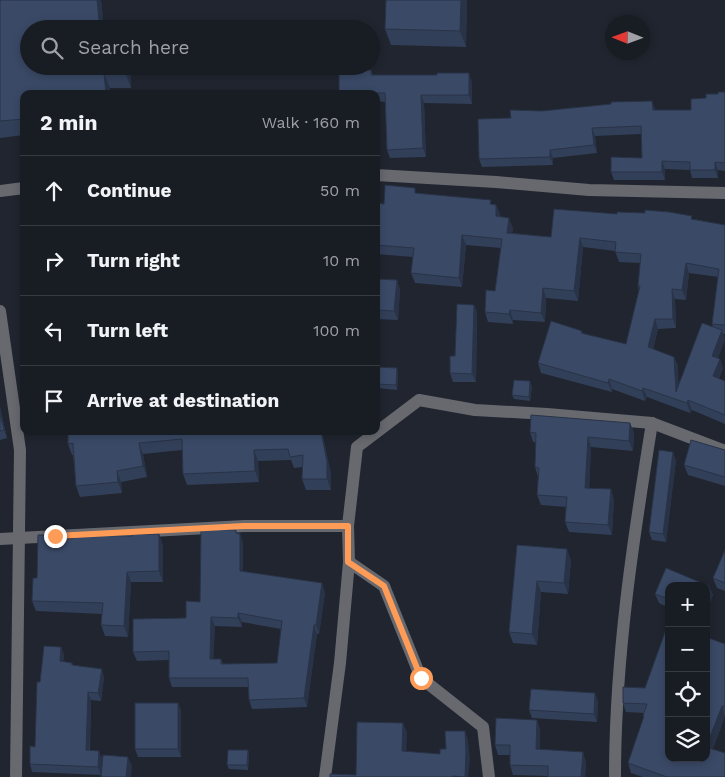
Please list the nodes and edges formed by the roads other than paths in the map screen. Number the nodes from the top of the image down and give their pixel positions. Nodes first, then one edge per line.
1 (380, 175) edge
2 (20, 188) edge
3 (0, 190) edge
4 (725, 193) edge
5 (0, 311) edge
6 (652, 423) junction
7 (380, 429) edge
8 (372, 435) edge
9 (725, 451) edge
10 (348, 526) junction
11 (20, 538) junction
12 (0, 540) edge
13 (348, 562) junction
14 (16, 777) edge
15 (326, 777) edge
16 (489, 777) edge
17 (615, 777) edge

1 - 4 street
2 - 3 street
5 - 11 street
6 - 7 street
6 - 9 street
6 - 17 street
8 - 10 street
10 - 11 street
10 - 13 street
11 - 12 street
11 - 14 street
13 - 15 street
13 - 16 street

